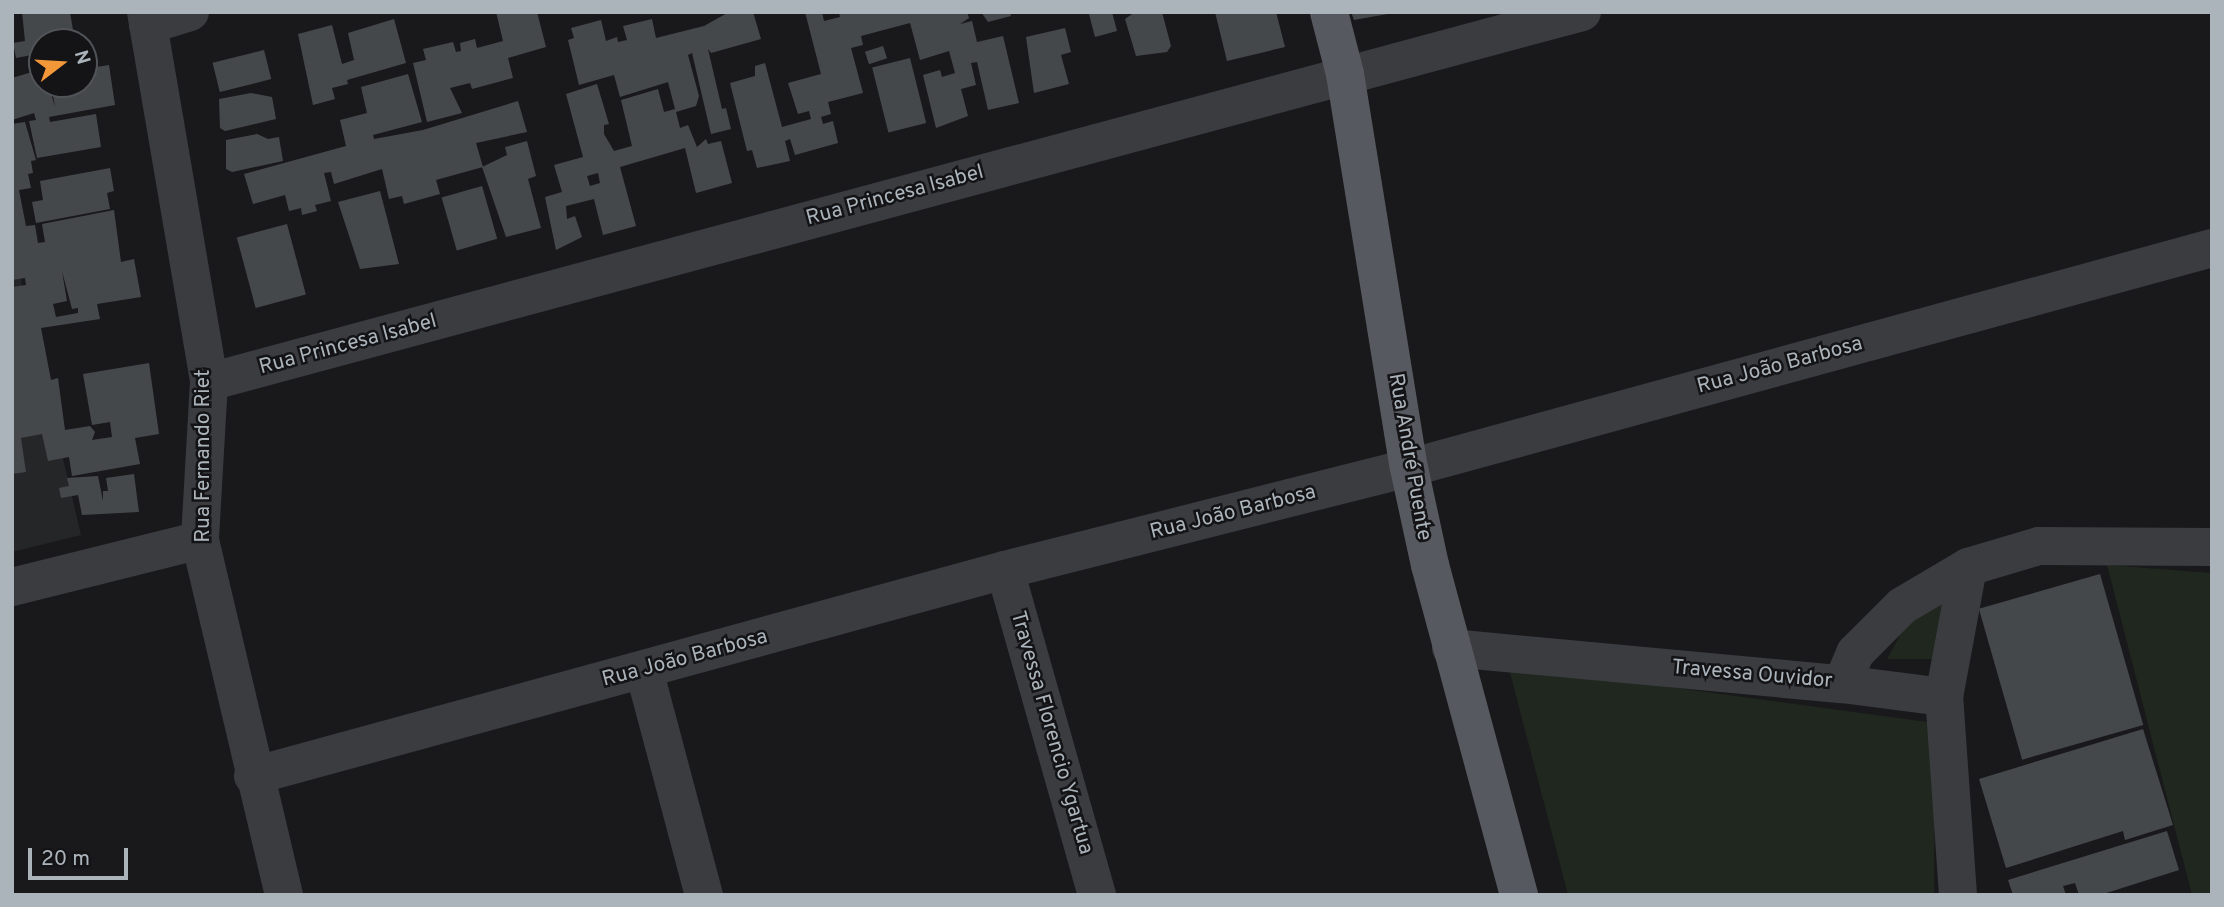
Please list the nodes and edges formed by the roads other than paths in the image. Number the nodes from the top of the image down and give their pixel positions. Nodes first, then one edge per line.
1 (190, 12) edge
2 (1329, 12) edge
3 (1582, 12) edge
4 (147, 18) edge
5 (1345, 74) junction
6 (2212, 248) edge
7 (209, 382) junction
8 (1409, 468) junction
9 (200, 540) junction
10 (2212, 547) edge
11 (1968, 567) junction
12 (1005, 570) junction
13 (12, 587) edge
14 (1451, 648) junction
15 (644, 670) junction
16 (1842, 684) junction
17 (1944, 698) junction
18 (253, 776) junction
19 (284, 895) edge
20 (704, 895) edge
21 (1097, 895) edge
22 (1520, 895) edge
23 (1958, 895) edge

1 - 4 street
2 - 5 main road, Rua André Puente
3 - 5 street, Rua Princesa Isabel
4 - 7 street, Rua Fernando Riet
5 - 7 street, Rua Princesa Isabel
5 - 8 main road, Rua André Puente
6 - 8 street, Rua João Barbosa
7 - 9 street, Rua Fernando Riet
8 - 12 street, Rua João Barbosa
8 - 14 main road, Rua André Puente
9 - 13 street
9 - 18 street, Rua Fernando Riet
10 - 11 street, Travessa Ouvidor
11 - 16 street, Travessa Ouvidor
11 - 17 street
12 - 15 street, Rua João Barbosa
12 - 21 street, Travessa Florencio Ygartua
14 - 16 street, Travessa Ouvidor
14 - 22 main road, Rua André Puente
15 - 18 street, Rua João Barbosa
15 - 20 street
16 - 17 street
17 - 23 street
18 - 19 street, Rua Fernando Riet

